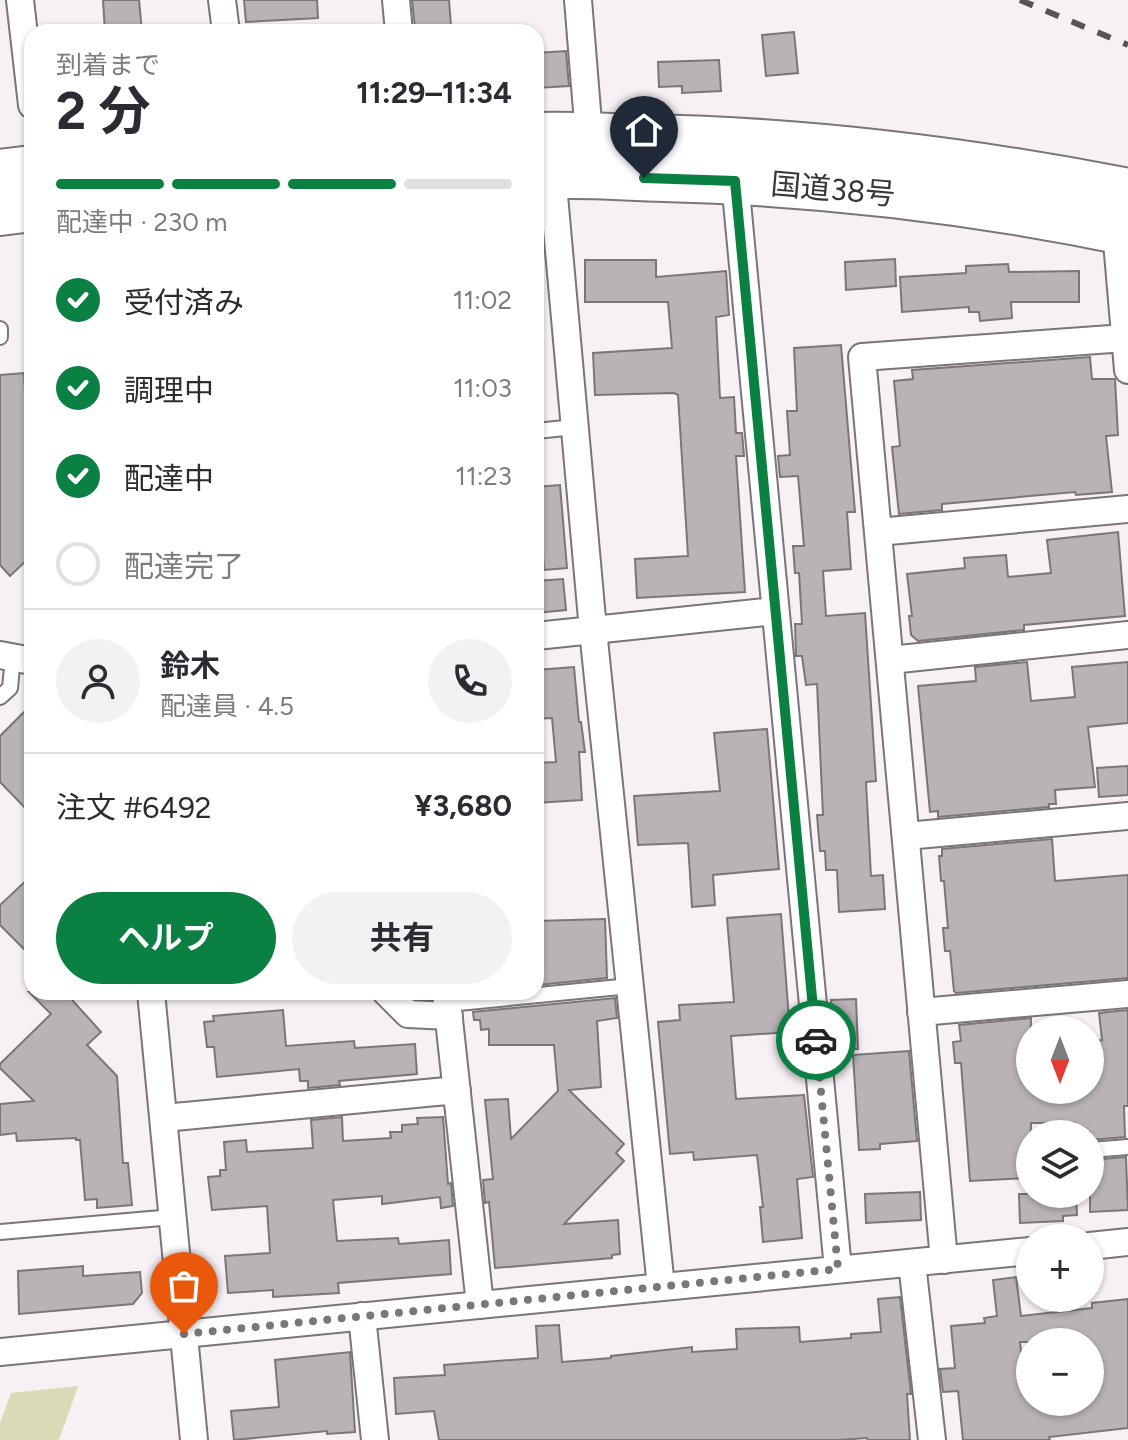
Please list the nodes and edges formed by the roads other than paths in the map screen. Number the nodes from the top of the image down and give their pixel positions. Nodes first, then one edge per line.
1 (20, 0) edge
2 (222, 0) edge
3 (396, 0) edge
4 (578, 0) edge
5 (225, 24) edge
6 (398, 24) edge
7 (24, 35) edge
8 (553, 151) edge
9 (24, 169) edge
10 (0, 172) edge
11 (735, 181) junction
12 (24, 210) edge
13 (0, 213) edge
14 (1124, 218) edge
15 (0, 329) edge
16 (0, 337) edge
17 (1125, 338) junction
18 (1128, 370) edge
19 (575, 427) junction
20 (544, 430) edge
21 (1128, 509) edge
22 (878, 532) junction
23 (775, 611) junction
24 (593, 630) junction
25 (544, 635) edge
26 (1128, 635) edge
27 (15, 658) edge
28 (890, 660) junction
29 (0, 697) edge
30 (1128, 816) edge
31 (906, 836) junction
32 (630, 986) junction
33 (1128, 994) edge
34 (544, 995) edge
35 (152, 1000) edge
36 (394, 1000) edge
37 (488, 1000) edge
38 (448, 1004) edge
39 (921, 1012) junction
40 (457, 1090) junction
41 (164, 1118) junction
42 (1128, 1147) edge
43 (1104, 1149) edge
44 (173, 1217) junction
45 (0, 1232) edge
46 (1128, 1242) edge
47 (1104, 1245) edge
48 (1016, 1252) edge
49 (944, 1260) junction
50 (912, 1263) junction
51 (838, 1269) junction
52 (661, 1287) junction
53 (480, 1305) junction
54 (362, 1316) junction
55 (184, 1334) junction
56 (0, 1352) edge
57 (194, 1440) edge
58 (375, 1440) edge
59 (932, 1440) edge

1 - 7 street
2 - 5 street
3 - 6 street
4 - 8 street
8 - 11 highway, 国道38号
8 - 14 highway, 国道38号
8 - 19 street
9 - 10 highway
11 - 14 highway, 国道38号
11 - 23 street
12 - 13 highway
14 - 17 street
15 - 16 lane
17 - 18 street
17 - 22 street
19 - 20 lane
19 - 24 street
21 - 22 street
22 - 28 street
23 - 24 street
23 - 51 street
24 - 25 street
24 - 32 street
26 - 28 street
27 - 29 lane
28 - 31 street
30 - 31 street
31 - 39 street
32 - 34 lane
32 - 52 street
33 - 39 street
35 - 41 street
36 - 38 street
37 - 38 lane
38 - 40 street
39 - 49 street
40 - 41 street
40 - 53 street
41 - 44 street
42 - 43 lane
44 - 45 lane
44 - 55 street
46 - 47 street
48 - 49 street
49 - 50 street
50 - 51 street
50 - 59 street
51 - 52 street
52 - 53 street
53 - 54 street
54 - 55 street
54 - 58 street
55 - 56 street
55 - 57 street

